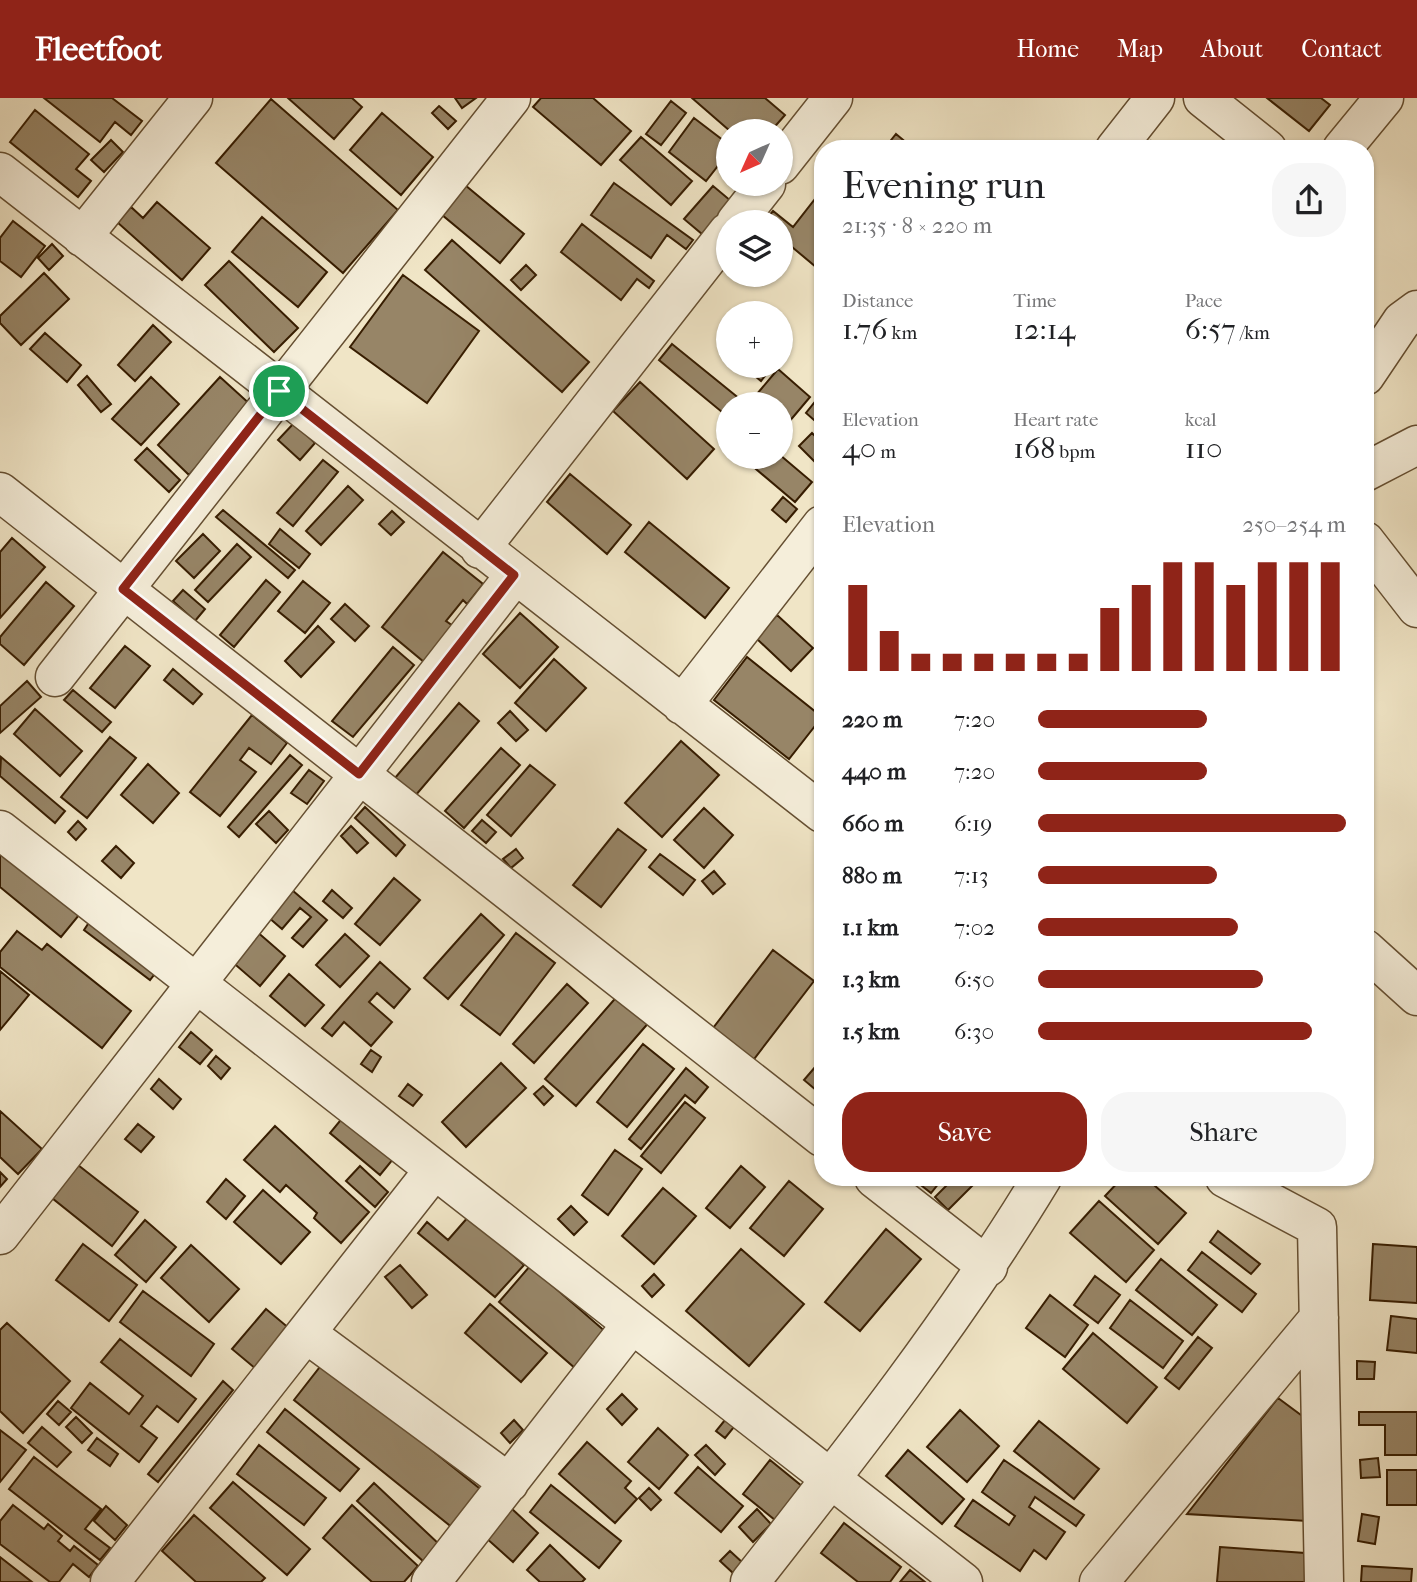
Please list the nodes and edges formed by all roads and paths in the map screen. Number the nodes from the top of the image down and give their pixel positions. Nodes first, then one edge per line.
1 (193, 98) edge
2 (511, 98) edge
3 (833, 98) edge
4 (1155, 98) edge
5 (1203, 98) edge
6 (1384, 98) edge
7 (1122, 140) edge
8 (1256, 140) edge
9 (1349, 140) edge
10 (793, 149) edge
11 (0, 172) edge
12 (757, 196) edge
13 (745, 210) edge
14 (82, 237) junction
15 (716, 247) edge
16 (1417, 310) edge
17 (1374, 363) edge
18 (279, 391) junction
19 (1417, 445) edge
20 (1374, 467) edge
21 (0, 492) edge
22 (814, 535) edge
23 (480, 549) junction
24 (1374, 553) edge
25 (514, 575) junction
26 (123, 589) junction
27 (1417, 608) edge
28 (55, 677) dead end
29 (682, 705) junction
30 (359, 774) junction
31 (814, 807) edge
32 (0, 830) edge
33 (1374, 957) edge
34 (198, 985) junction
35 (1417, 996) edge
36 (814, 1131) edge
37 (434, 1170) junction
38 (884, 1186) edge
39 (1037, 1186) edge
40 (1240, 1186) edge
41 (0, 1235) edge
42 (988, 1267) junction
43 (1319, 1318) junction
44 (632, 1324) junction
45 (307, 1334) junction
46 (831, 1479) junction
47 (509, 1483) junction
48 (110, 1582) edge
49 (431, 1582) edge
50 (750, 1582) edge
51 (963, 1582) edge
52 (1099, 1582) edge
53 (1324, 1582) edge

1 - 14 street
2 - 18 street
3 - 10 street
4 - 7 street
5 - 8 street
6 - 9 street
11 - 14 street
12 - 13 street
14 - 18 street
15 - 23 street
16 - 17 street
18 - 23 street
18 - 26 street
19 - 20 street
21 - 26 street
22 - 29 street
23 - 25 street
24 - 27 street
25 - 29 street
25 - 30 street
26 - 28 street
26 - 30 street
29 - 31 street
30 - 34 street
30 - 36 street
32 - 34 street
33 - 35 street
34 - 37 street
34 - 41 street
37 - 44 street
37 - 45 street
38 - 42 street
39 - 42 street
40 - 43 street
42 - 46 street
43 - 52 street
43 - 53 street
44 - 46 street
44 - 47 street
45 - 47 street
45 - 48 street
46 - 50 street
46 - 51 street
47 - 49 street

